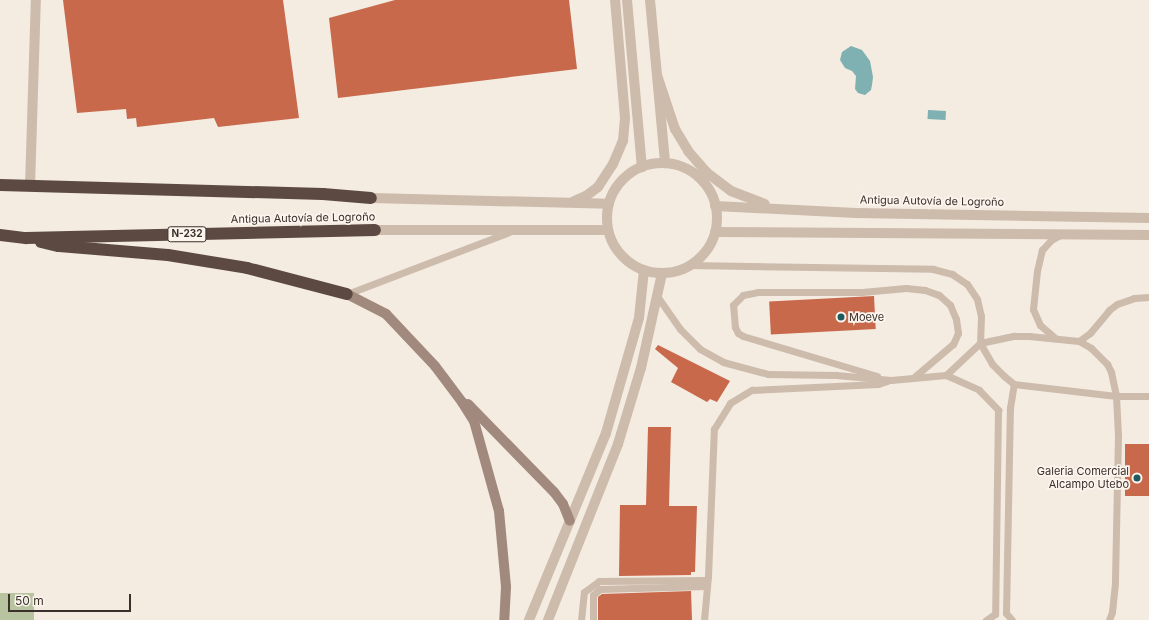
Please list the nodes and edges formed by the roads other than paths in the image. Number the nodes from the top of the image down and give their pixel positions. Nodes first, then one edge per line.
1 (36, 0) edge
2 (615, 0) edge
3 (627, 0) edge
4 (650, 0) edge
5 (657, 75) junction
6 (665, 163) junction
7 (642, 167) junction
8 (0, 185) edge
9 (30, 186) junction
10 (372, 198) joint
11 (572, 202) junction
12 (609, 204) junction
13 (715, 206) junction
14 (781, 208) junction
15 (1149, 218) edge
16 (375, 230) joint
17 (514, 230) junction
18 (607, 230) junction
19 (715, 232) junction
20 (0, 235) edge
21 (1060, 235) junction
22 (1149, 236) edge
23 (26, 238) junction
24 (689, 265) junction
25 (644, 270) junction
26 (662, 273) junction
27 (346, 294) junction
28 (657, 296) junction
29 (1149, 297) edge
30 (1055, 338) junction
31 (1079, 341) junction
32 (980, 343) junction
33 (946, 375) junction
34 (913, 378) junction
35 (891, 380) junction
36 (1014, 384) junction
37 (453, 388) junction
38 (1116, 396) junction
39 (1149, 396) edge
40 (570, 521) junction
41 (707, 583) junction
42 (504, 620) edge
43 (529, 620) edge
44 (548, 620) edge
45 (581, 620) edge
46 (593, 620) edge
47 (704, 620) edge
48 (986, 620) edge
49 (1012, 620) edge
50 (1109, 620) edge

1 - 9 street
2 - 11 street
3 - 7 street
4 - 5 street
5 - 6 street
5 - 14 street
6 - 7 street
6 - 13 street
7 - 12 street
8 - 9 highway
9 - 10 highway
10 - 11 street, Antigua Autovía de Logroño
11 - 12 street, Antigua Autovía de Logroño
12 - 18 street
13 - 14 street, Antigua Autovía de Logroño
13 - 19 street
14 - 15 street, Antigua Autovía de Logroño
16 - 17 street, Antigua Autovía de Logroño
16 - 23 highway, Antigua Autovía de Logroño / N-232
17 - 18 street, Antigua Autovía de Logroño
17 - 27 lane
18 - 25 street
19 - 21 street
19 - 24 street
20 - 23 highway, Antigua Autovía de Logroño / N-232
21 - 22 street
21 - 30 lane
23 - 27 highway
24 - 26 street
24 - 32 lane
25 - 26 street
25 - 40 street
26 - 28 street
27 - 37 street
28 - 35 lane
28 - 44 street
29 - 31 lane
30 - 31 lane
30 - 32 lane
31 - 38 lane
32 - 33 lane
32 - 36 lane
33 - 34 lane
33 - 48 lane
34 - 35 lane
34 - 35 lane
35 - 41 lane
36 - 38 lane
36 - 49 lane
37 - 40 street
37 - 42 street
38 - 39 lane
38 - 50 lane
40 - 43 street
41 - 45 lane
41 - 46 lane
41 - 47 lane

